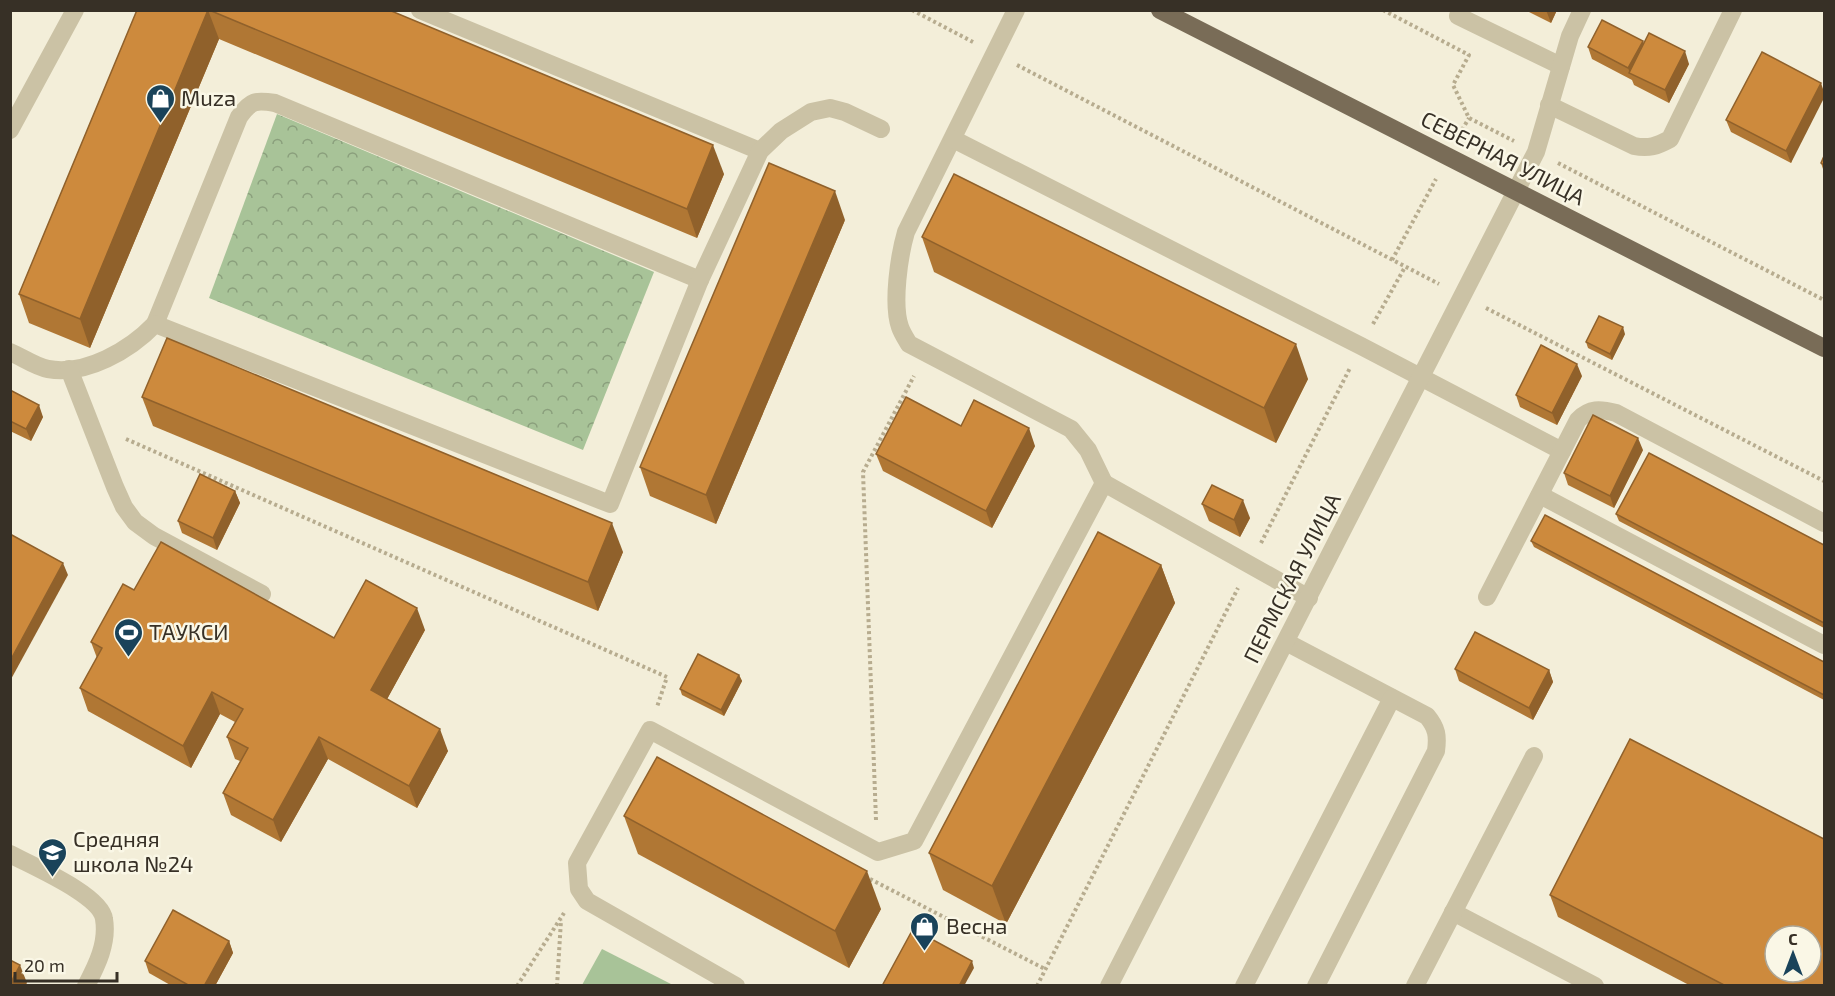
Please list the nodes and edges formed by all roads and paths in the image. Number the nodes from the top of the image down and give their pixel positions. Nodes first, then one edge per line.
1 (75, 10) edge
2 (420, 10) edge
3 (912, 10) edge
4 (1016, 10) edge
5 (1160, 10) edge
6 (1383, 10) edge
7 (1582, 10) edge
8 (1733, 10) edge
9 (1458, 16) dead end
10 (994, 53) junction
11 (1561, 66) junction
12 (1550, 105) junction
13 (1469, 118) junction
14 (881, 129) dead end
15 (10, 130) edge
16 (952, 139) junction
17 (760, 151) junction
18 (1536, 152) junction
19 (1448, 157) junction
20 (1515, 191) junction
21 (1392, 260) junction
22 (1405, 267) junction
23 (700, 280) junction
24 (1462, 296) junction
25 (1824, 300) edge
26 (155, 324) junction
27 (1361, 346) junction
28 (1824, 348) edge
29 (10, 352) edge
30 (926, 352) junction
31 (69, 369) junction
32 (1421, 377) junction
33 (90, 424) junction
34 (1562, 451) junction
35 (1824, 480) edge
36 (1104, 483) junction
37 (1540, 495) junction
38 (1824, 523) edge
39 (1249, 566) junction
40 (262, 594) dead end
41 (1487, 597) dead end
42 (1309, 598) junction
43 (1286, 642) junction
44 (1824, 645) edge
45 (1392, 698) junction
46 (650, 730) junction
47 (1534, 756) dead end
48 (878, 852) junction
49 (10, 854) edge
50 (874, 881) dead end
51 (579, 889) junction
52 (1453, 912) junction
53 (561, 918) junction
54 (86, 986) edge
55 (517, 986) edge
56 (557, 986) edge
57 (736, 986) edge
58 (1037, 986) edge
59 (1109, 986) edge
60 (1244, 986) edge
61 (1316, 986) edge
62 (1415, 986) edge
63 (1595, 986) edge

1 - 15 street
2 - 17 street
3 - 10 path
4 - 10 street
5 - 19 main road, СЕВЕРНАЯ УЛИЦА
6 - 13 path
7 - 11 street, ПЕРМСКАЯ УЛИЦА
8 - 12 street
9 - 11 street
10 - 16 street
10 - 21 path
11 - 12 street, ПЕРМСКАЯ УЛИЦА
12 - 18 street, ПЕРМСКАЯ УЛИЦА
13 - 18 path
13 - 19 path
14 - 17 street
16 - 27 street
16 - 30 street
17 - 23 street
18 - 20 street, ПЕРМСКАЯ УЛИЦА
18 - 25 path
19 - 20 main road, СЕВЕРНАЯ УЛИЦА
19 - 21 path
20 - 24 street, ПЕРМСКАЯ УЛИЦА
20 - 28 main road, СЕВЕРНАЯ УЛИЦА
21 - 22 path
22 - 24 path
22 - 27 path
23 - 26 street
23 - 26 street
24 - 32 street, ПЕРМСКАЯ УЛИЦА
24 - 35 path
26 - 31 street
27 - 32 street
27 - 39 path
29 - 31 street
30 - 36 street
30 - 48 path
31 - 33 street
32 - 34 street
32 - 42 street, ПЕРМСКАЯ УЛИЦА
33 - 40 street
33 - 46 path
34 - 37 street
34 - 38 street
36 - 39 street
36 - 48 street
37 - 41 street
37 - 44 street
39 - 42 street
39 - 58 path
42 - 43 street, ПЕРМСКАЯ УЛИЦА
43 - 45 street
43 - 59 street, ПЕРМСКАЯ УЛИЦА
45 - 60 street
45 - 61 street
46 - 48 street
46 - 51 street
47 - 52 street
48 - 50 path
49 - 54 street
51 - 53 path
51 - 57 street
52 - 62 street
52 - 63 street
53 - 55 path
53 - 56 path

